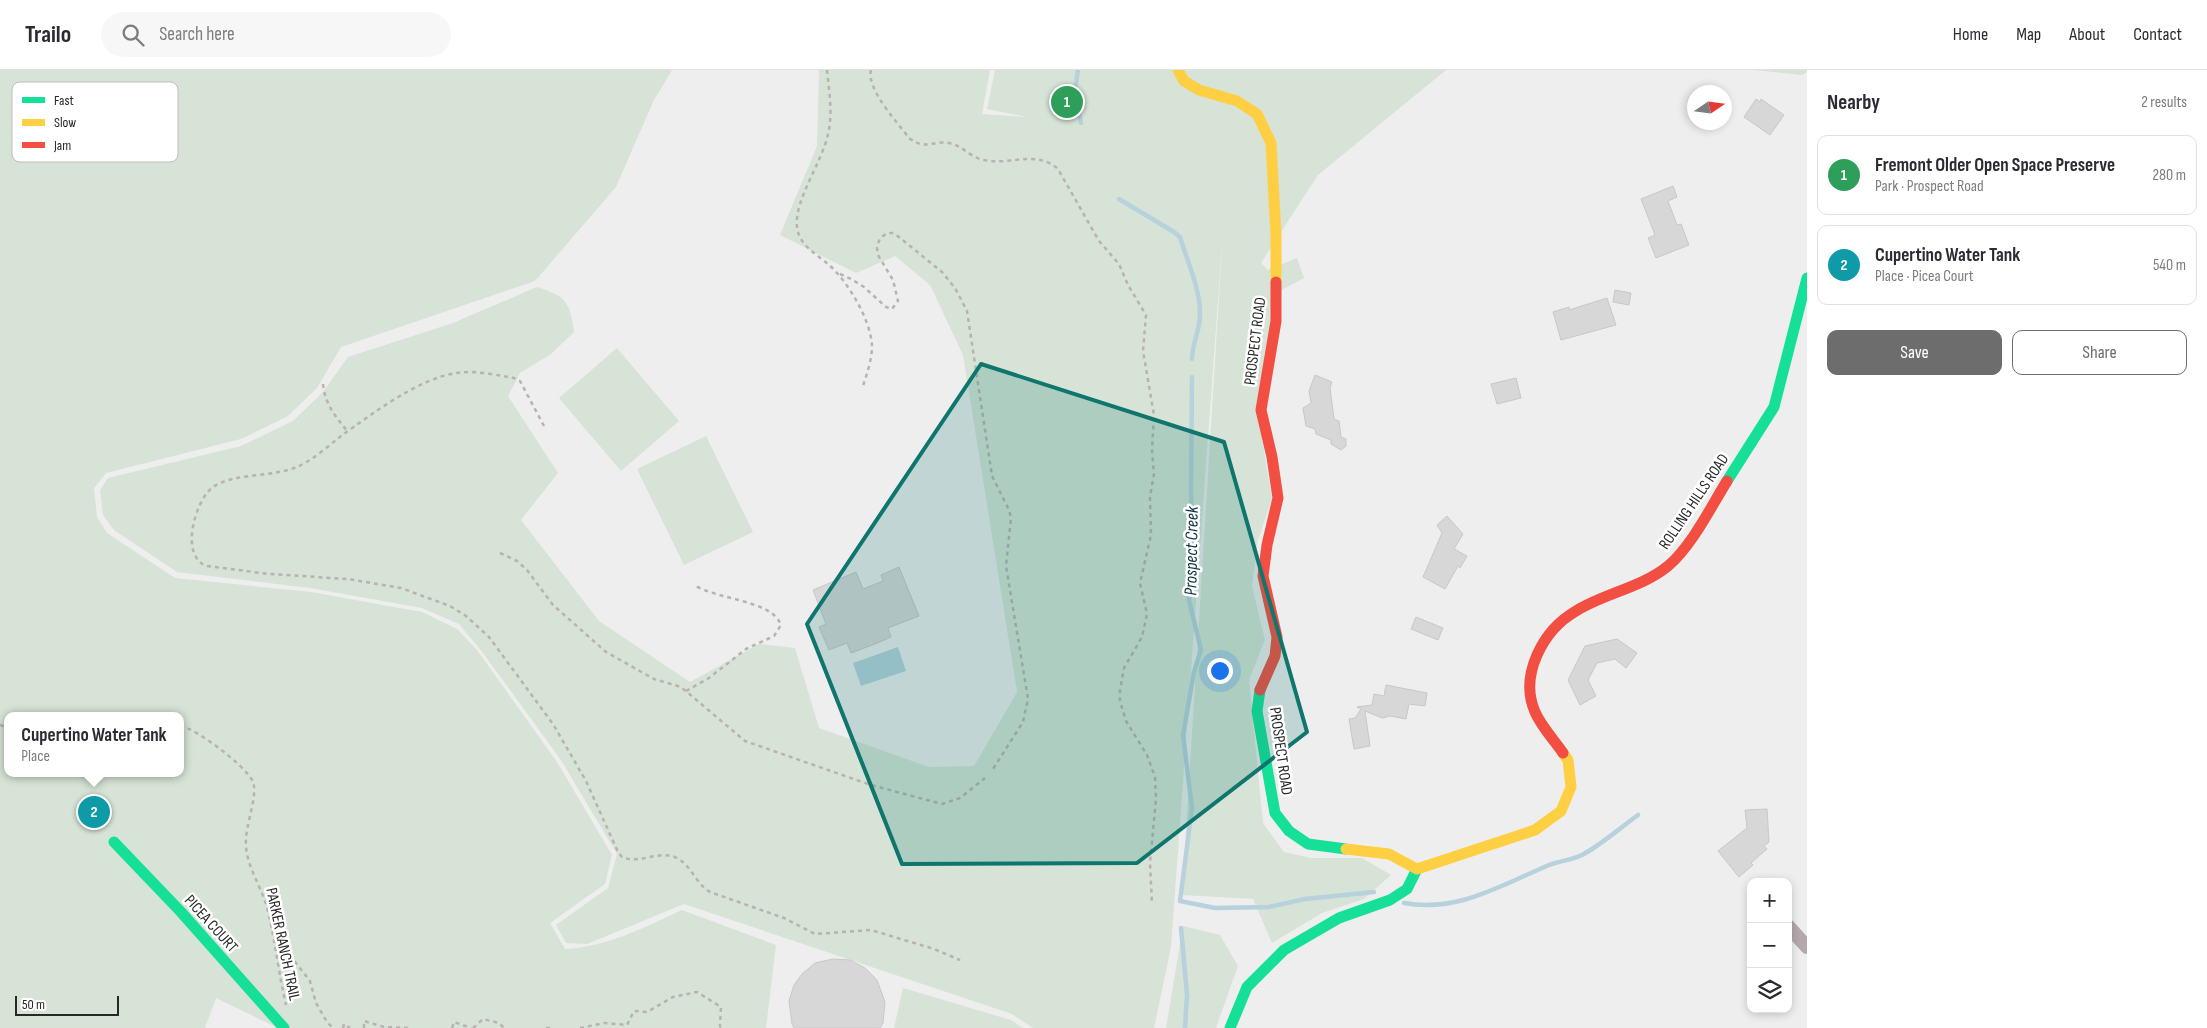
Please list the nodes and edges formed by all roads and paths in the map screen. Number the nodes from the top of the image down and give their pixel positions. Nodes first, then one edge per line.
1 (827, 70) edge
2 (871, 70) edge
3 (1178, 70) edge
4 (840, 274) junction
5 (1807, 278) edge
6 (323, 384) dead end
7 (863, 386) dead end
8 (544, 426) dead end
9 (348, 432) junction
10 (500, 552) dead end
11 (694, 585) dead end
12 (686, 691) junction
13 (184, 727) edge
14 (993, 769) dead end
15 (985, 778) dead end
16 (114, 842) dead end
17 (1417, 869) junction
18 (1152, 904) dead end
19 (1792, 931) edge
20 (274, 935) junction
21 (1807, 948) edge
22 (960, 960) dead end
23 (287, 1012) dead end
24 (284, 1028) edge
25 (333, 1028) edge
26 (343, 1028) edge
27 (350, 1028) edge
28 (364, 1028) edge
29 (411, 1028) edge
30 (452, 1028) edge
31 (472, 1028) edge
32 (504, 1028) edge
33 (546, 1028) edge
34 (550, 1028) edge
35 (580, 1028) edge
36 (721, 1028) edge
37 (1230, 1028) edge

1 - 4 path
2 - 18 path
3 - 17 street, PROSPECT ROAD
4 - 7 path
4 - 14 path
5 - 17 street, ROLLING HILLS ROAD
6 - 9 path
8 - 9 path
9 - 22 path
10 - 12 path
11 - 12 path
12 - 15 path
13 - 20 path, PARKER RANCH TRAIL
16 - 24 street, PICEA COURT
17 - 37 street
19 - 21 street
20 - 23 path, PARKER RANCH TRAIL
20 - 25 path
26 - 27 path
28 - 29 path
30 - 31 path
31 - 32 path
33 - 34 path
35 - 36 path

